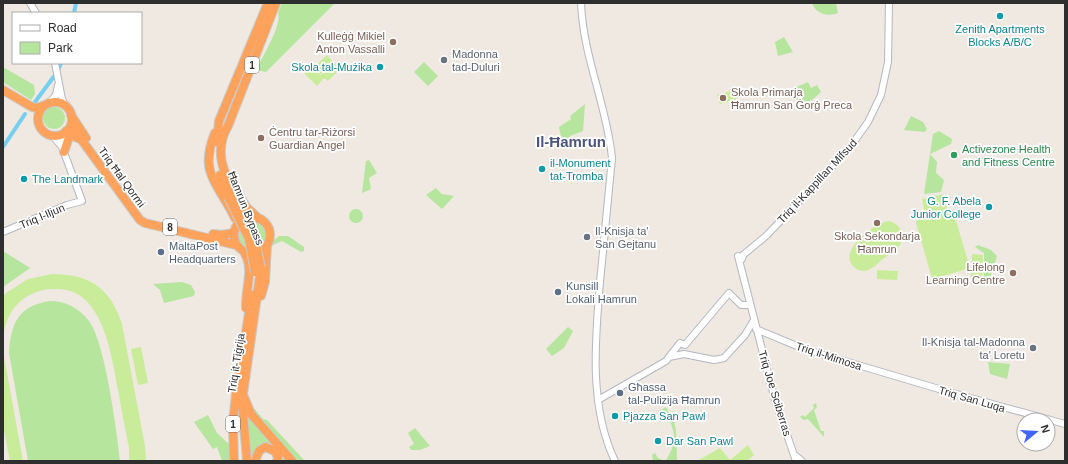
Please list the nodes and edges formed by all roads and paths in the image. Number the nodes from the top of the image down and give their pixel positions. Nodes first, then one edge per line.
1 (30, 3) edge
2 (265, 3) edge
3 (268, 3) edge
4 (276, 3) edge
5 (581, 3) edge
6 (889, 3) edge
7 (35, 12) edge
8 (258, 29) junction
9 (55, 64) edge
10 (58, 78) junction
11 (3, 90) edge
12 (3, 95) edge
13 (47, 104) junction
14 (65, 105) junction
15 (71, 115) junction
16 (38, 122) junction
17 (228, 126) junction
18 (218, 128) junction
19 (64, 132) junction
20 (52, 135) junction
21 (82, 140) junction
22 (63, 150) junction
23 (232, 197) junction
24 (259, 219) junction
25 (235, 230) junction
26 (3, 232) edge
27 (268, 243) junction
28 (236, 245) junction
29 (244, 252) junction
30 (741, 257) joint
31 (258, 270) junction
32 (749, 306) junction
33 (256, 311) junction
34 (754, 320) junction
35 (756, 329) junction
36 (246, 330) junction
37 (685, 345) junction
38 (684, 354) junction
39 (669, 357) junction
40 (902, 379) joint
41 (240, 388) junction
42 (598, 400) junction
43 (1065, 424) edge
44 (799, 460) edge
45 (234, 461) edge
46 (242, 461) edge
47 (247, 461) edge
48 (255, 461) edge
49 (277, 461) edge
50 (292, 461) edge
51 (615, 461) edge

1 - 7 street
2 - 8 highway
3 - 8 highway, 1
4 - 17 highway, Ħamrun Bypass / 1
5 - 42 street
6 - 30 street, Triq il-Kappillan Mifsud
8 - 18 highway, Ħamrun Bypass / 1
9 - 10 street
10 - 13 street
10 - 14 street
11 - 13 highway
12 - 16 highway
13 - 14 highway
13 - 16 highway
14 - 15 highway, 8
15 - 19 highway
15 - 25 highway, Triq Ħal Qormi / 8
16 - 20 highway
17 - 23 highway, Ħamrun Bypass / 1
17 - 24 highway, Ħamrun Bypass
18 - 23 highway, Ħamrun Bypass / 1
18 - 25 highway, Ħamrun Bypass
19 - 20 highway
19 - 21 highway, Triq Ħal Qormi / 8
19 - 22 street
20 - 22 street
21 - 22 highway
21 - 28 highway, Triq Ħal Qormi / 8
22 - 26 street, Triq l-Iljun
23 - 31 highway, Ħamrun Bypass / 1, bridge
24 - 25 highway, 8
24 - 27 highway
25 - 28 highway
27 - 29 highway
27 - 33 highway
28 - 29 highway, 8
29 - 36 highway
30 - 32 street, Triq Joe Sciberras
31 - 33 highway, Triq it-Tiġrija / 1
31 - 36 highway, Triq it-Tiġrija / 1
32 - 34 street, Triq Joe Sciberras
32 - 37 street
33 - 41 highway, Triq it-Tiġrija / 1
34 - 35 street, Triq Joe Sciberras
34 - 38 street
35 - 40 street, Triq il-Mimosa
35 - 44 street, Triq Joe Sciberras
36 - 41 highway, Triq it-Tiġrija / 1
37 - 38 street
37 - 39 street
38 - 39 street
39 - 42 street
40 - 43 street, Triq San Luqa
41 - 45 highway, 1
41 - 46 highway, Triq it-Tiġrija
41 - 47 highway, Triq it-Tiġrija / 1
41 - 50 highway
42 - 51 street
48 - 49 highway

